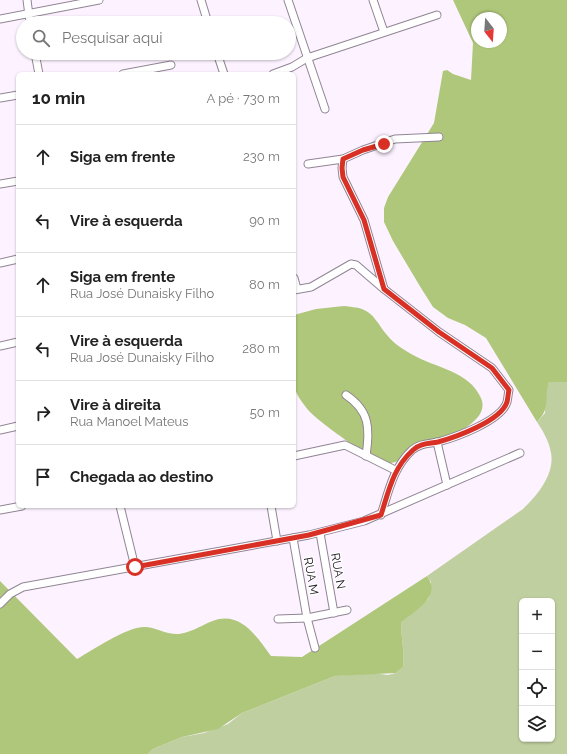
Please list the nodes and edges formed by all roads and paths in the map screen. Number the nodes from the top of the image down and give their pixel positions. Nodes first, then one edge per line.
1 (26, 0) edge
2 (99, 0) edge
3 (201, 0) edge
4 (288, 0) edge
5 (374, 0) edge
6 (29, 14) junction
7 (437, 15) dead end
8 (16, 16) edge
9 (17, 16) edge
10 (206, 16) edge
11 (293, 16) edge
12 (0, 19) edge
13 (296, 24) edge
14 (384, 32) junction
15 (307, 58) junction
16 (36, 60) edge
17 (220, 60) edge
18 (171, 65) dead end
19 (39, 72) edge
20 (134, 72) edge
21 (223, 72) edge
22 (278, 72) edge
23 (16, 94) edge
24 (0, 98) edge
25 (324, 109) dead end
26 (439, 137) dead end
27 (343, 159) junction
28 (308, 164) dead end
29 (16, 181) edge
30 (0, 184) edge
31 (16, 259) edge
32 (0, 263) edge
33 (384, 289) junction
34 (296, 290) edge
35 (16, 342) edge
36 (0, 346) edge
37 (346, 395) dead end
38 (16, 426) edge
39 (0, 430) edge
40 (437, 442) junction
41 (520, 453) dead end
42 (296, 456) edge
43 (366, 456) junction
44 (395, 470) junction
45 (447, 485) junction
46 (16, 507) edge
47 (120, 508) edge
48 (271, 508) edge
49 (0, 510) edge
50 (381, 515) junction
51 (320, 533) junction
52 (293, 538) junction
53 (277, 541) junction
54 (135, 567) junction
55 (0, 604) edge
56 (347, 610) dead end
57 (334, 613) junction
58 (278, 618) dead end
59 (307, 618) junction
60 (314, 648) dead end

1 - 6 street
2 - 6 street
3 - 10 street
4 - 11 street
5 - 14 street
6 - 9 street
7 - 14 street
8 - 12 street
13 - 15 street
14 - 15 street
15 - 22 street
15 - 25 street
16 - 19 street
17 - 21 street
18 - 20 street
23 - 24 street
26 - 27 street
27 - 28 street
27 - 33 street
29 - 30 street
31 - 32 street
33 - 34 street
33 - 40 street
35 - 36 street
37 - 43 street
38 - 39 street
40 - 44 street
40 - 45 street
41 - 45 street
42 - 43 street
43 - 44 street
44 - 50 street
45 - 50 street
46 - 49 street
47 - 54 street
48 - 53 street
50 - 51 street
51 - 52 street
51 - 57 street, RUA N
52 - 53 street
52 - 59 street, RUA M
53 - 54 street
54 - 55 street
56 - 57 street
57 - 59 street
58 - 59 street
59 - 60 street, RUA M

